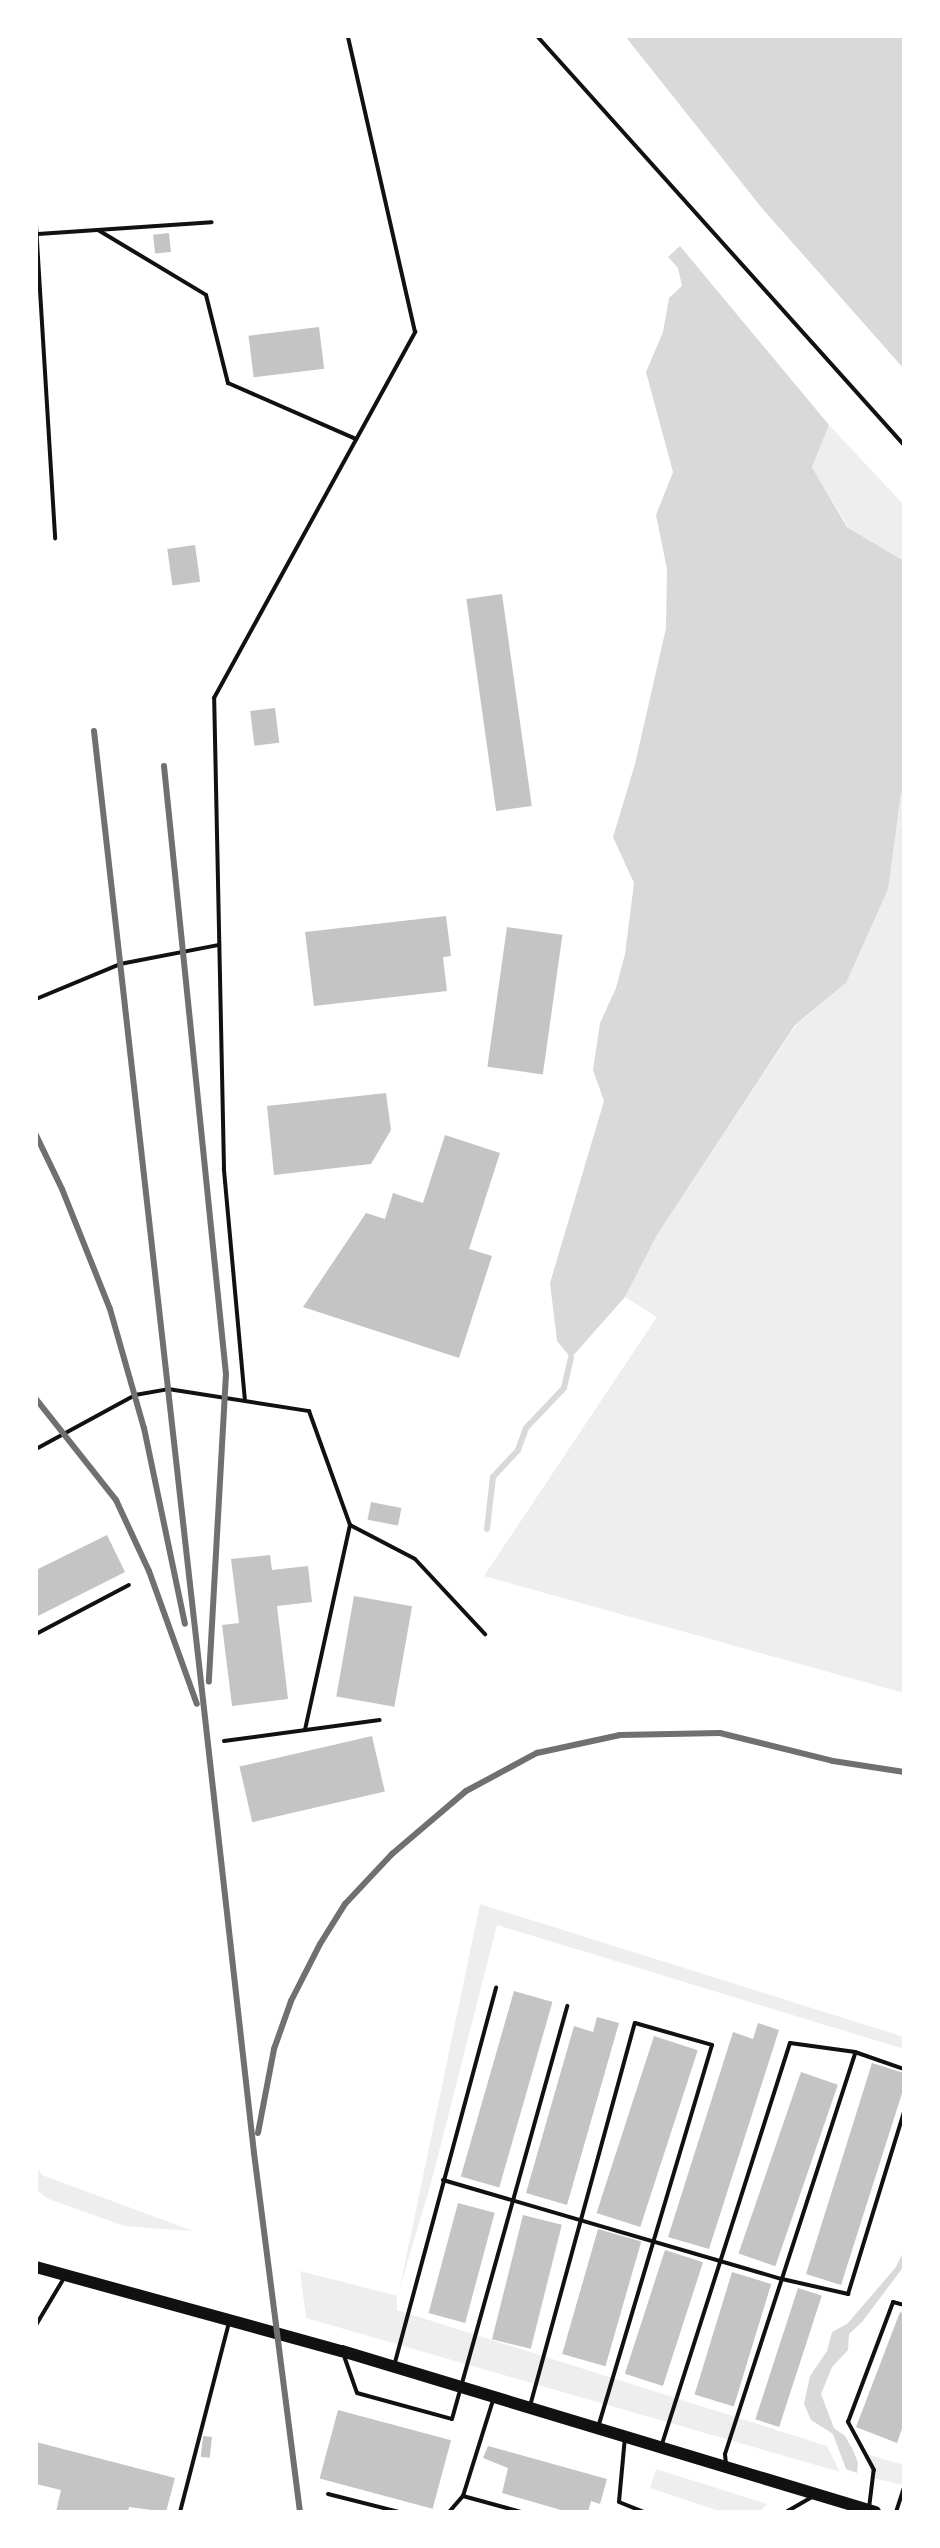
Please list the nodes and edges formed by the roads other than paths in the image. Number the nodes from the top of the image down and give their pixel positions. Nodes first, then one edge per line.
1 (348, 36) edge
2 (537, 36) edge
3 (212, 222) dead end
4 (36, 225) edge
5 (98, 230) junction
6 (37, 235) edge
7 (356, 439) junction
8 (904, 445) edge
9 (55, 538) dead end
10 (219, 945) junction
11 (36, 999) edge
12 (245, 1401) junction
13 (36, 1449) edge
14 (350, 1525) junction
15 (129, 1585) dead end
16 (36, 1634) edge
17 (485, 1634) dead end
18 (380, 1720) dead end
19 (305, 1730) junction
20 (224, 1741) dead end
21 (496, 1987) dead end
22 (567, 2006) dead end
23 (855, 2052) junction
24 (904, 2069) edge
25 (904, 2112) edge
26 (443, 2180) junction
27 (514, 2201) junction
28 (582, 2220) junction
29 (654, 2241) junction
30 (36, 2257) edge
31 (721, 2261) junction
32 (36, 2267) edge
33 (63, 2275) junction
34 (782, 2279) junction
35 (904, 2305) edge
36 (229, 2321) junction
37 (36, 2325) edge
38 (342, 2351) junction
39 (394, 2368) junction
40 (461, 2387) junction
41 (493, 2397) junction
42 (530, 2408) junction
43 (598, 2428) junction
44 (625, 2435) junction
45 (661, 2446) junction
46 (727, 2466) junction
47 (904, 2487) edge
48 (817, 2493) junction
49 (328, 2494) dead end
50 (463, 2496) junction
51 (872, 2511) edge
52 (180, 2512) edge
53 (399, 2512) edge
54 (449, 2512) edge
55 (521, 2512) edge
56 (644, 2512) edge
57 (786, 2512) edge
58 (896, 2512) edge

1 - 7 lane
2 - 8 lane
3 - 5 lane
4 - 6 lane
5 - 6 lane
5 - 7 lane
6 - 9 lane
7 - 10 lane
10 - 11 lane
10 - 12 lane
12 - 13 lane
12 - 14 lane
14 - 17 lane
14 - 19 lane
15 - 16 lane
18 - 19 lane
19 - 20 lane
21 - 26 lane
22 - 27 lane
23 - 24 lane
23 - 31 lane
23 - 34 lane
25 - 34 lane
26 - 27 lane
26 - 39 lane
27 - 28 lane
27 - 40 lane
28 - 29 lane
28 - 29 lane
28 - 42 lane
29 - 31 lane
29 - 43 lane
30 - 33 main road
31 - 34 lane
31 - 45 lane
32 - 33 main road
33 - 36 main road
33 - 37 lane
34 - 46 lane
35 - 51 lane
36 - 38 main road
36 - 52 lane
38 - 39 main road
38 - 40 lane
39 - 40 main road
40 - 41 main road
41 - 42 main road
41 - 50 lane
42 - 43 main road
43 - 44 main road
44 - 45 main road
44 - 56 lane
45 - 46 main road
46 - 48 main road
47 - 58 lane
48 - 51 main road
48 - 57 lane
49 - 53 lane
50 - 54 lane
50 - 55 lane

